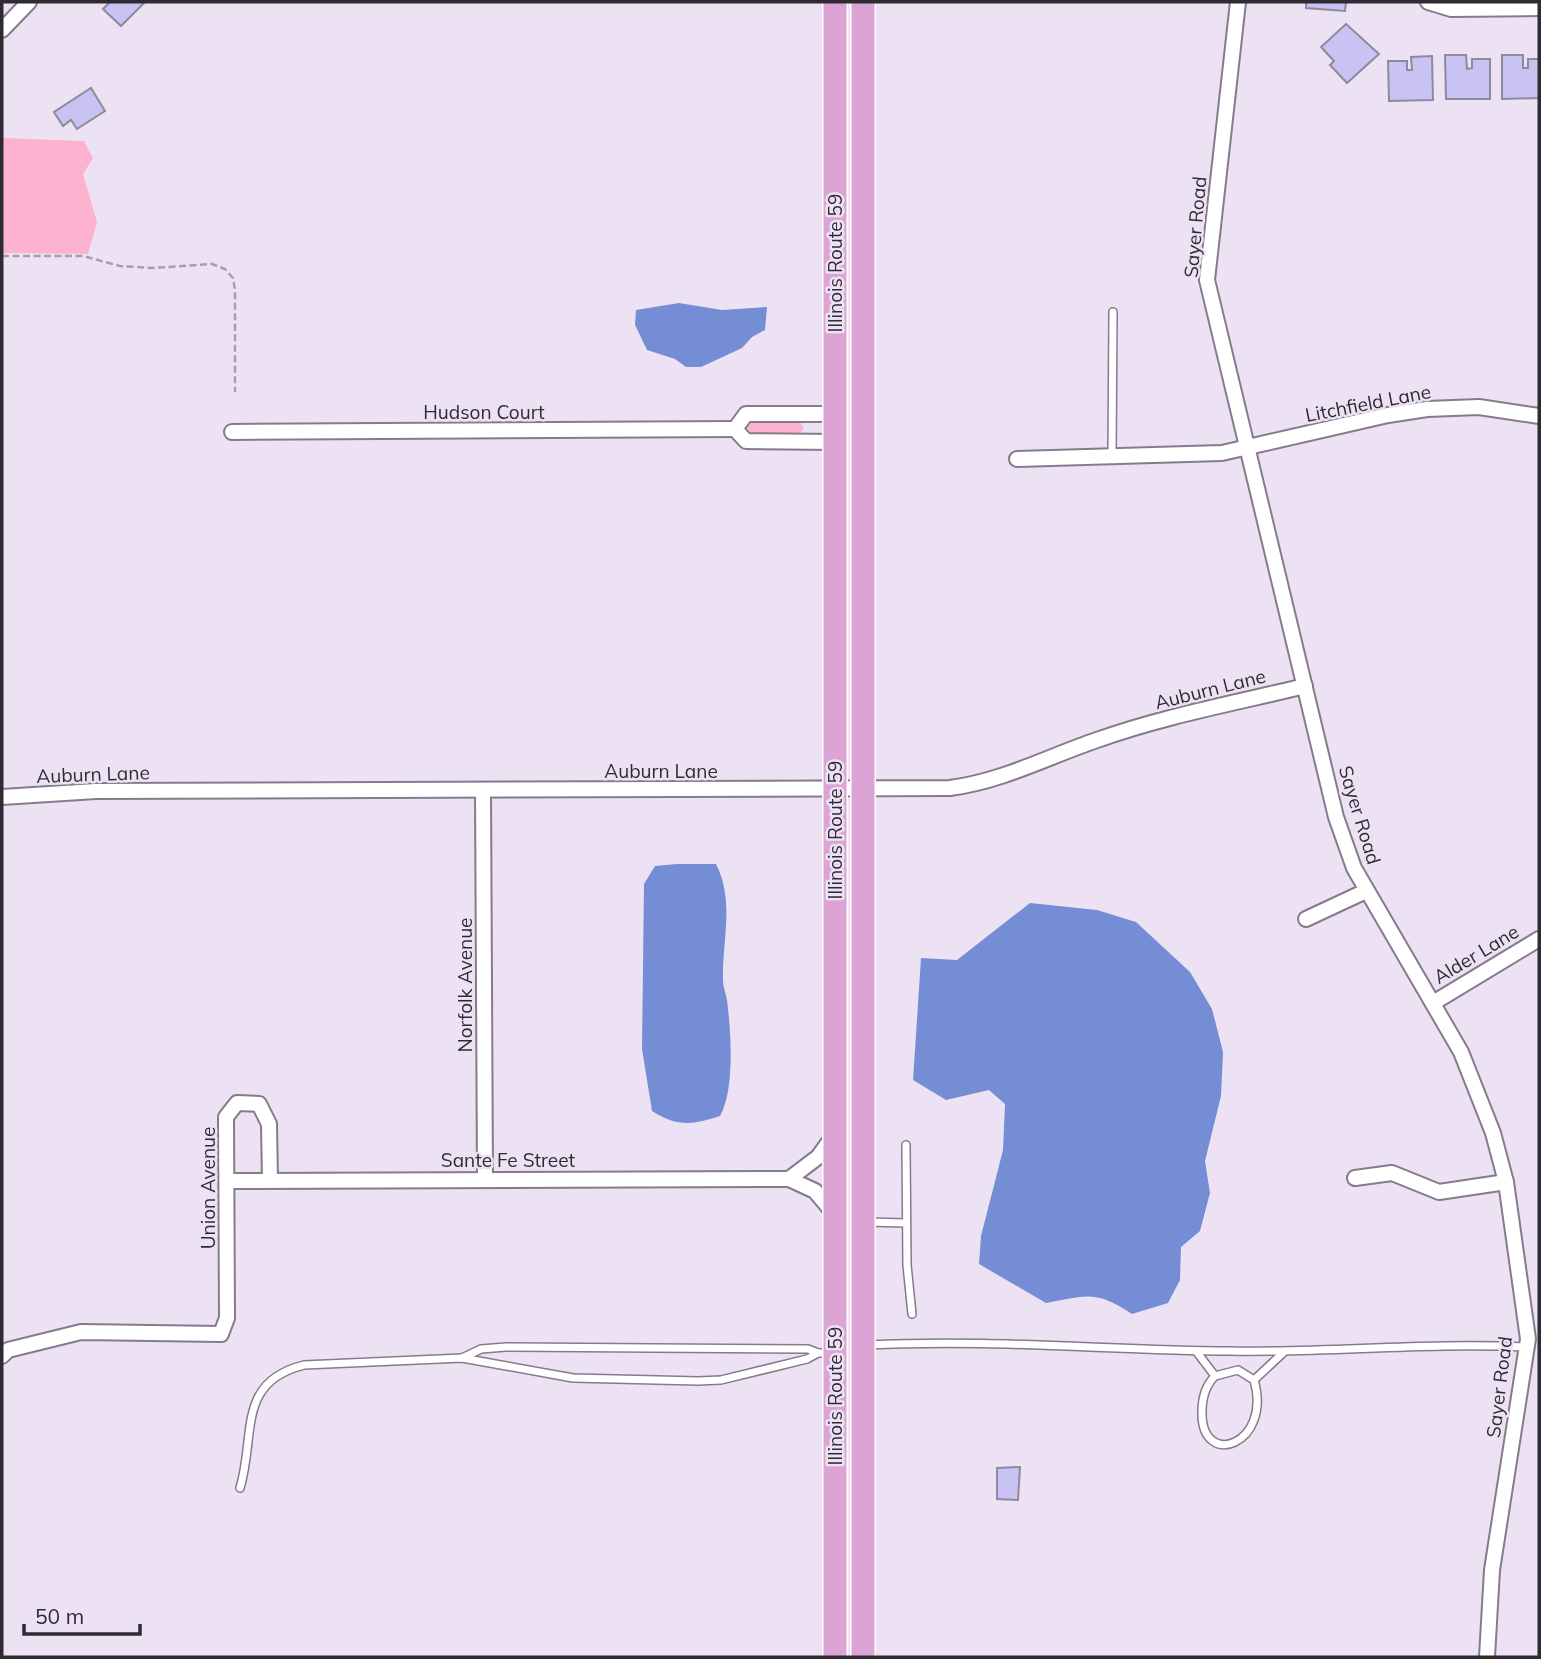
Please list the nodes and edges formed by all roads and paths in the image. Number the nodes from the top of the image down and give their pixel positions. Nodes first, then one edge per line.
1 (29, 2) edge
2 (835, 2) edge
3 (863, 2) edge
4 (1238, 2) edge
5 (1428, 2) edge
6 (1539, 9) edge
7 (2, 30) edge
8 (2, 256) edge
9 (1113, 312) dead end
10 (235, 392) dead end
11 (835, 414) junction
12 (1539, 416) edge
13 (735, 429) junction
14 (232, 432) dead end
15 (835, 442) junction
16 (1248, 449) junction
17 (1112, 456) junction
18 (1017, 459) dead end
19 (1304, 686) junction
20 (863, 789) junction
21 (835, 790) junction
22 (483, 791) junction
23 (2, 797) edge
24 (1366, 891) junction
25 (1306, 919) dead end
26 (1539, 939) edge
27 (1433, 1003) junction
28 (835, 1134) junction
29 (906, 1145) dead end
30 (1355, 1178) dead end
31 (485, 1179) junction
32 (789, 1179) junction
33 (270, 1180) junction
34 (227, 1181) junction
35 (1506, 1182) junction
36 (835, 1215) junction
37 (863, 1222) junction
38 (906, 1223) junction
39 (912, 1314) dead end
40 (1532, 1324) edge
41 (864, 1345) junction
42 (1526, 1347) junction
43 (1196, 1351) junction
44 (1284, 1352) junction
45 (827, 1353) junction
46 (2, 1356) edge
47 (462, 1358) junction
48 (1215, 1376) junction
49 (1254, 1380) junction
50 (240, 1488) dead end
51 (835, 1657) edge
52 (863, 1657) edge
53 (1487, 1657) edge

1 - 7 street
2 - 11 main road, Illinois Route 59
3 - 20 main road, Illinois Route 59
4 - 16 street, Sayer Road
5 - 6 street
8 - 10 path
9 - 17 lane
11 - 13 street, Hudson Court
11 - 15 main road, Illinois Route 59
12 - 16 street, Litchfield Lane
13 - 14 street, Hudson Court
13 - 15 street, Hudson Court
15 - 21 main road, Illinois Route 59
16 - 17 street, Litchfield Lane
16 - 19 street, Sayer Road
17 - 18 street, Litchfield Lane
19 - 20 street, Auburn Lane
19 - 24 street, Sayer Road
20 - 21 street, Auburn Lane
20 - 37 main road, Illinois Route 59
21 - 22 street, Auburn Lane
21 - 28 main road, Illinois Route 59
22 - 23 street, Auburn Lane
22 - 31 street, Norfolk Avenue
24 - 25 street
24 - 27 street, Sayer Road
26 - 27 street, Alder Lane
27 - 35 street, Sayer Road
28 - 32 street
28 - 36 main road, Illinois Route 59
29 - 38 lane
30 - 35 street
31 - 32 street, Sante Fe Street
31 - 33 street, Sante Fe Street
32 - 36 street, Sante Fe Street
33 - 34 street, Sante Fe Street
33 - 34 street, Union Avenue
34 - 46 street, Union Avenue
35 - 40 street, Sayer Road
36 - 45 main road, Illinois Route 59
37 - 38 lane
37 - 41 main road, Illinois Route 59
38 - 39 lane
40 - 42 street, Sayer Road
41 - 43 lane
41 - 52 main road, Illinois Route 59
42 - 44 lane
42 - 53 street, Sayer Road
43 - 44 lane
43 - 48 lane
44 - 49 lane
45 - 47 lane
45 - 47 lane
45 - 51 main road, Illinois Route 59
47 - 50 lane
48 - 49 lane
48 - 49 lane

